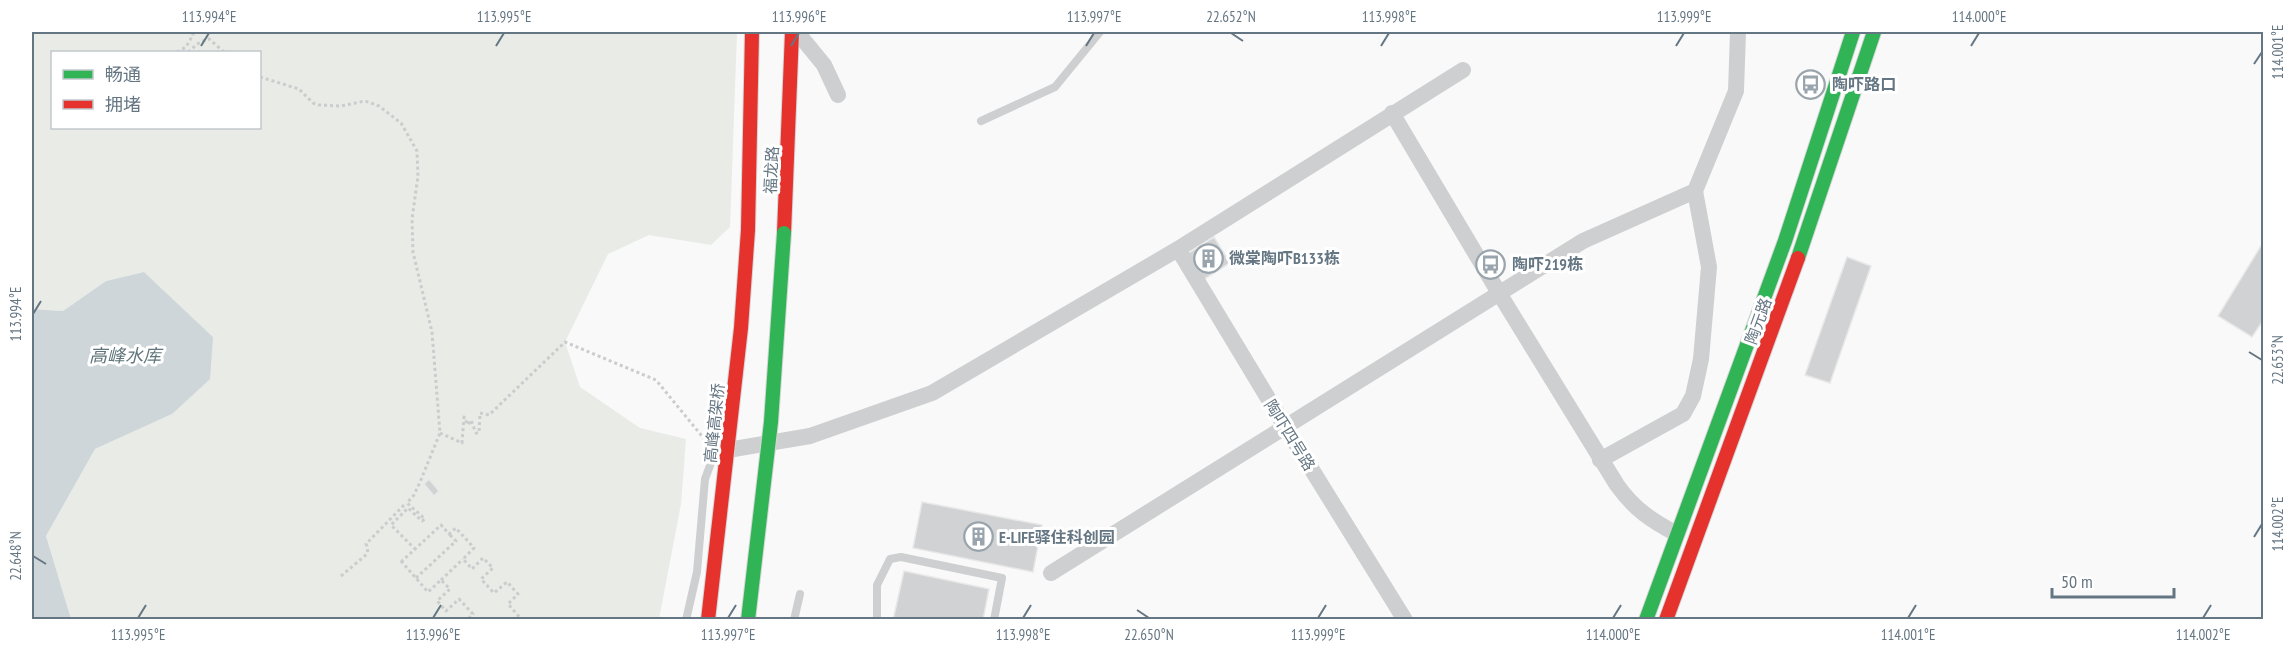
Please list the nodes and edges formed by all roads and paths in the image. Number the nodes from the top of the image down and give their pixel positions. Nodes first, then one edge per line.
1 (192, 32) edge
2 (752, 32) edge
3 (792, 32) edge
4 (797, 32) edge
5 (1100, 32) edge
6 (1738, 32) edge
7 (1853, 32) edge
8 (1874, 32) edge
9 (179, 51) edge
10 (189, 51) edge
11 (223, 51) edge
12 (1463, 70) dead end
13 (261, 77) edge
14 (838, 94) dead end
15 (1392, 113) junction
16 (981, 122) dead end
17 (1695, 191) junction
18 (748, 230) joint
19 (1178, 249) junction
20 (1499, 293) junction
21 (1286, 428) junction
22 (440, 433) junction
23 (715, 452) junction
24 (1600, 460) junction
25 (407, 502) junction
26 (449, 534) junction
27 (1677, 534) junction
28 (415, 549) junction
29 (463, 559) junction
30 (1051, 573) dead end
31 (341, 576) dead end
32 (416, 579) junction
33 (441, 580) junction
34 (800, 594) dead end
35 (518, 616) junction
36 (467, 620) edge
37 (514, 620) edge
38 (522, 620) edge
39 (686, 620) edge
40 (708, 620) edge
41 (748, 620) edge
42 (794, 620) edge
43 (878, 620) edge
44 (994, 620) edge
45 (1405, 620) edge
46 (1646, 620) edge
47 (1666, 620) edge

1 - 9 path
2 - 18 main road, 福龙路
3 - 41 main road, 福龙路, bridge
4 - 14 street
5 - 16 lane
6 - 17 street
7 - 27 main road, 陶元路
8 - 47 main road, 陶元路
10 - 11 path
12 - 15 street
13 - 22 path
15 - 19 street
15 - 20 street
17 - 20 street
17 - 24 street
18 - 40 main road, 高峰高架桥, bridge
19 - 21 street, 陶吓四号路
19 - 23 street
20 - 21 street
20 - 24 street
21 - 30 street
21 - 45 street, 陶吓四号路
22 - 23 path
22 - 25 path
23 - 39 lane
24 - 27 street
25 - 28 path
25 - 31 path
26 - 28 path
26 - 29 path
26 - 32 path
27 - 46 main road, 陶元路
28 - 32 path
29 - 33 path
29 - 35 path
32 - 33 path
33 - 36 path
34 - 42 lane
35 - 37 path
35 - 38 path
43 - 44 lane

